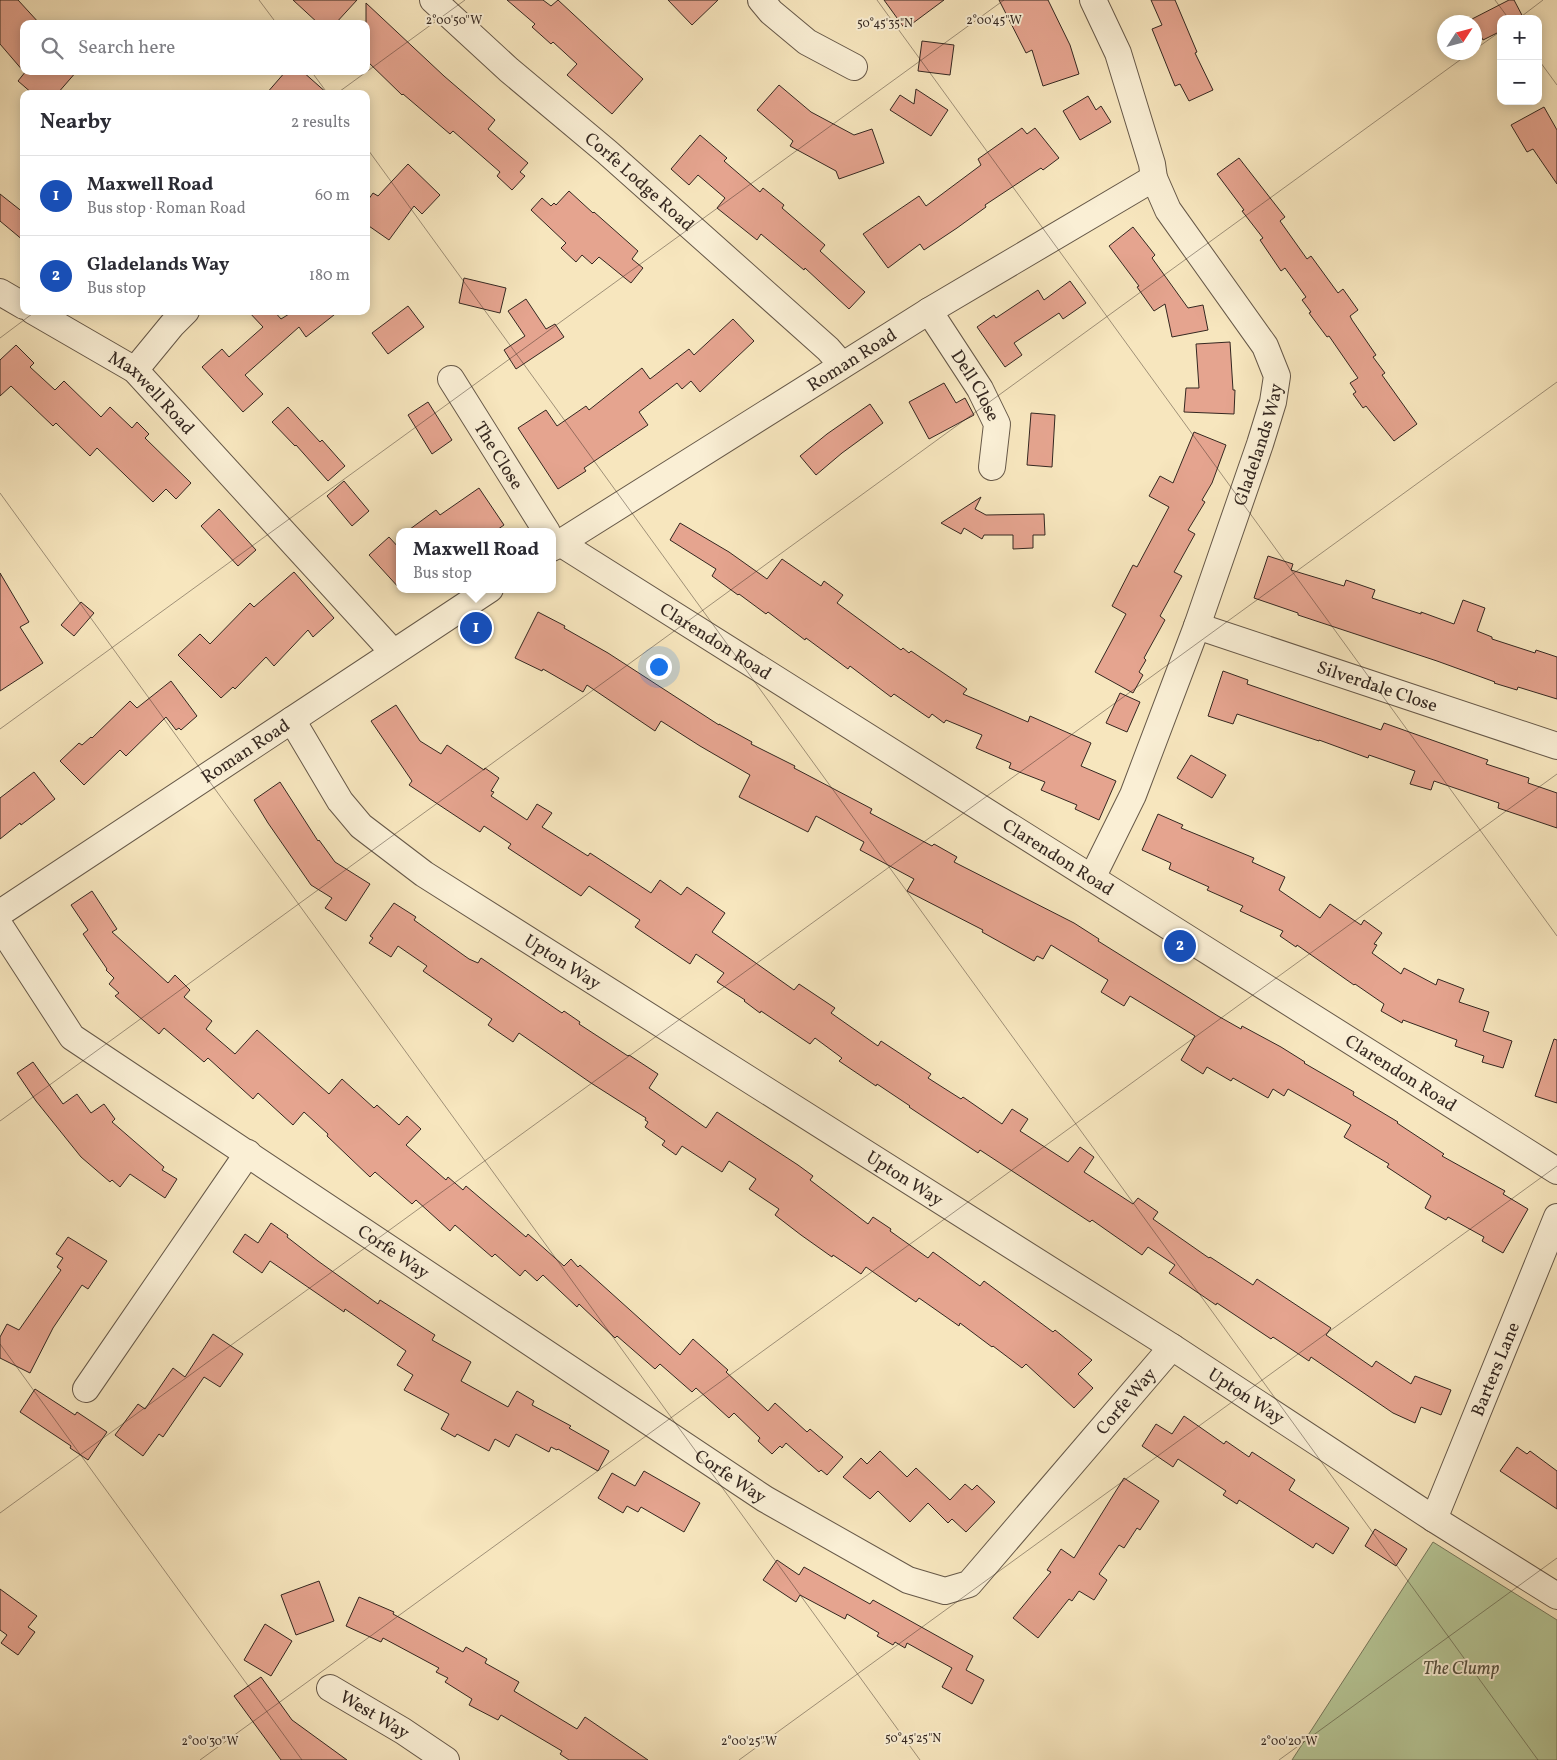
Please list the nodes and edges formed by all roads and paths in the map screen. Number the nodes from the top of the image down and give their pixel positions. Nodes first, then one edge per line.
1 (433, 0) edge
2 (761, 0) edge
3 (1093, 0) edge
4 (854, 67) dead end
5 (1154, 178) junction
6 (0, 292) edge
7 (20, 304) edge
8 (929, 311) junction
9 (40, 315) edge
10 (182, 315) edge
11 (842, 365) junction
12 (135, 370) junction
13 (451, 380) dead end
14 (992, 467) dead end
15 (546, 528) edge
16 (556, 540) edge
17 (556, 542) edge
18 (484, 593) edge
19 (1197, 626) junction
20 (393, 652) junction
21 (292, 720) junction
22 (1557, 746) edge
23 (1092, 878) junction
24 (0, 913) edge
25 (0, 926) edge
26 (248, 1153) junction
27 (1557, 1171) edge
28 (1557, 1217) edge
29 (1172, 1347) junction
30 (86, 1389) dead end
31 (1434, 1519) junction
32 (1557, 1596) edge
33 (330, 1688) dead end
34 (446, 1760) edge

1 - 11 street, Corfe Lodge Road
2 - 4 street
3 - 5 street, Gladelands Way
5 - 8 street, Roman Road
5 - 19 street, Gladelands Way
6 - 7 street
8 - 11 street, Roman Road
8 - 14 street, Dell Close
9 - 12 street, Maxwell Road
10 - 12 street
11 - 16 street, Roman Road
12 - 20 street, Maxwell Road
13 - 15 street, The Close
17 - 23 street, Clarendon Road
18 - 20 street, Roman Road
19 - 22 street, Silverdale Close
19 - 23 street, Gladelands Way
20 - 21 street, Roman Road
21 - 24 street, Roman Road
21 - 29 street, Upton Way
23 - 27 street, Clarendon Road
25 - 26 street, Corfe Way
26 - 29 street, Corfe Way
26 - 30 street
28 - 31 street, Barters Lane
29 - 31 street, Upton Way
31 - 32 street, Upton Way
33 - 34 street, West Way

